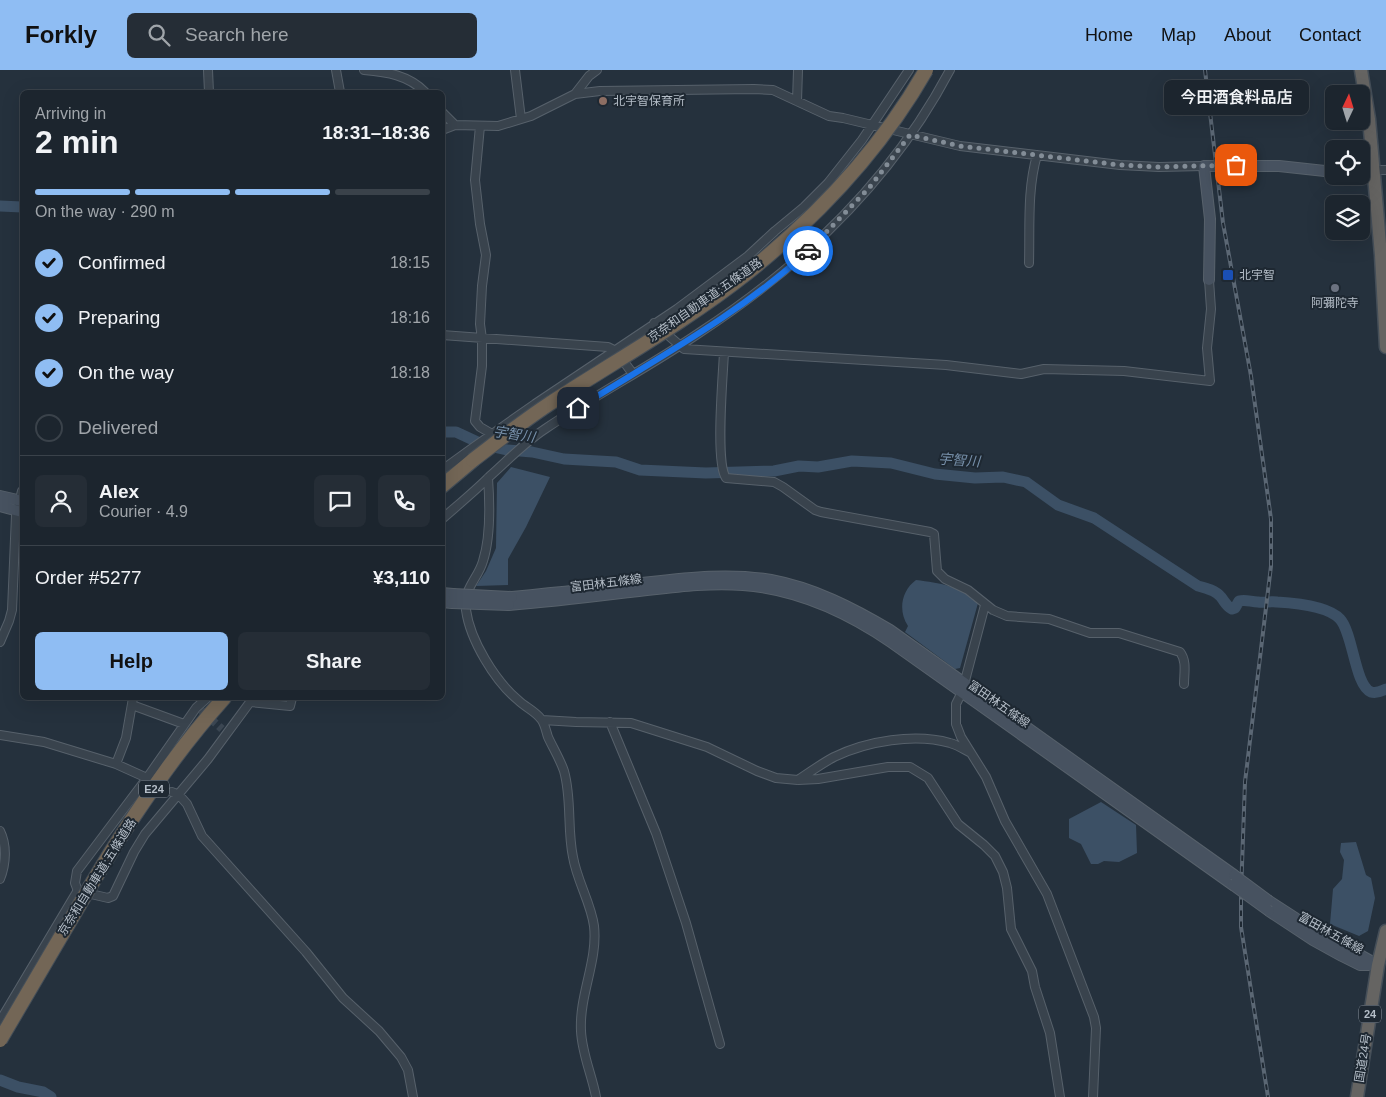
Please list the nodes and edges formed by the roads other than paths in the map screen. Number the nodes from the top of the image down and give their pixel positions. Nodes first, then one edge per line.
1 (208, 70) edge
2 (336, 70) edge
3 (364, 70) edge
4 (515, 70) edge
5 (598, 70) edge
6 (798, 70) edge
7 (909, 70) edge
8 (926, 70) edge
9 (1361, 70) edge
10 (949, 72) edge
11 (209, 90) edge
12 (340, 90) edge
13 (422, 90) edge
14 (575, 94) junction
15 (797, 100) junction
16 (445, 115) edge
17 (521, 119) junction
18 (455, 125) junction
19 (871, 125) junction
20 (480, 126) junction
21 (445, 129) edge
22 (910, 135) junction
23 (1367, 140) edge
24 (1037, 156) junction
25 (1204, 166) junction
26 (1370, 170) edge
27 (1386, 170) edge
28 (1325, 171) edge
29 (1369, 185) edge
30 (1029, 263) dead end
31 (1209, 280) joint
32 (1385, 319) edge
33 (654, 323) junction
34 (445, 335) edge
35 (482, 338) junction
36 (678, 346) junction
37 (1386, 347) edge
38 (616, 351) junction
39 (724, 352) junction
40 (632, 374) junction
41 (535, 404) junction
42 (544, 429) junction
43 (492, 434) junction
44 (472, 454) junction
45 (445, 468) edge
46 (488, 478) junction
47 (445, 483) edge
48 (0, 496) edge
49 (0, 506) edge
50 (20, 507) edge
51 (445, 516) edge
52 (448, 598) edge
53 (985, 604) junction
54 (0, 642) edge
55 (1184, 684) dead end
56 (963, 687) junction
57 (205, 700) edge
58 (222, 700) edge
59 (251, 700) edge
60 (292, 700) edge
61 (132, 701) edge
62 (542, 720) junction
63 (610, 722) junction
64 (184, 724) junction
65 (0, 735) edge
66 (971, 753) junction
67 (116, 764) junction
68 (147, 778) junction
69 (798, 780) junction
70 (176, 793) junction
71 (0, 831) edge
72 (0, 879) edge
73 (78, 891) junction
74 (1386, 931) edge
75 (1378, 965) junction
76 (0, 1022) edge
77 (0, 1040) edge
78 (720, 1044) dead end
79 (413, 1097) edge
80 (596, 1097) edge
81 (1060, 1097) edge
82 (1093, 1097) edge
83 (1357, 1097) edge

1 - 11 street
2 - 12 street
3 - 13 street
4 - 17 street
5 - 14 street
6 - 15 street
7 - 19 street
8 - 44 highway, 京奈和自動車道;五條道路, bridge
9 - 23 highway
10 - 22 street
14 - 15 street
14 - 17 street
15 - 19 street
16 - 18 street
17 - 20 street
18 - 20 street
18 - 21 street
19 - 22 street
19 - 33 street
20 - 35 street
22 - 24 street
22 - 36 street
24 - 25 street
24 - 30 street
25 - 28 main road
25 - 31 main road
26 - 27 street
29 - 32 highway
31 - 39 street
32 - 37 highway
33 - 36 street
33 - 38 street
34 - 35 street
35 - 38 street
35 - 43 street
36 - 39 street
36 - 40 street
38 - 40 street
38 - 41 street
39 - 53 street
40 - 42 street
41 - 42 street
41 - 43 street
42 - 46 street
43 - 44 street
44 - 45 street
44 - 47 highway, 京奈和自動車道;五條道路
46 - 51 street
46 - 62 street
48 - 50 main road
49 - 50 main road
50 - 54 street
52 - 56 main road, 富田林五條線, bridge
53 - 55 street
53 - 56 street
56 - 66 street
56 - 75 main road, 富田林五條線, bridge
57 - 64 street
58 - 77 highway, 京奈和自動車道;五條道路 / E24, bridge
59 - 60 street
59 - 70 street
61 - 64 street
61 - 67 street
62 - 63 street
62 - 80 street
63 - 69 street
63 - 78 street
64 - 68 street
65 - 67 street
66 - 69 street
66 - 82 street
67 - 68 street
68 - 73 street
69 - 81 street
70 - 73 street
70 - 79 street
71 - 72 street
73 - 76 street
74 - 75 highway, 国道24号 / 24
75 - 83 highway, 国道24号 / 24

